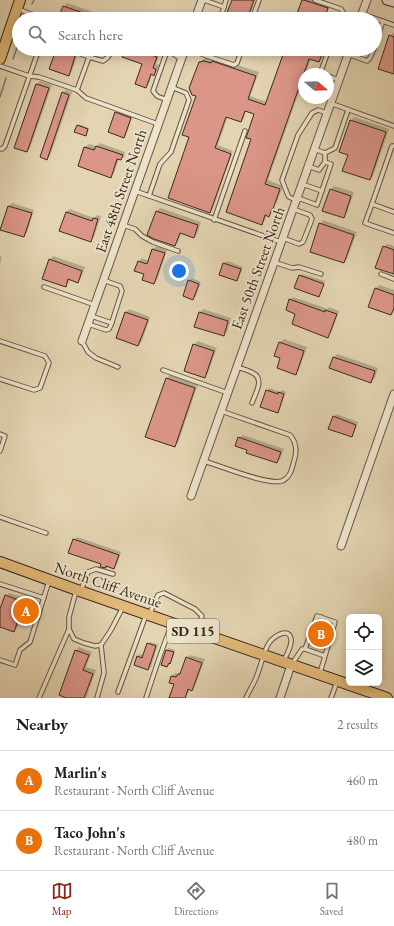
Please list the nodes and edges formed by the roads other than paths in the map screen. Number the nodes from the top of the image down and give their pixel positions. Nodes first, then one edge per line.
1 (203, 0) edge
2 (226, 0) edge
3 (259, 0) edge
4 (315, 0) edge
5 (367, 0) edge
6 (387, 0) edge
7 (394, 2) edge
8 (19, 4) edge
9 (224, 7) junction
10 (32, 12) edge
11 (198, 12) edge
12 (222, 12) edge
13 (255, 12) edge
14 (343, 12) edge
15 (362, 12) edge
16 (383, 21) joint
17 (12, 24) edge
18 (382, 24) edge
19 (394, 25) edge
20 (36, 56) edge
21 (110, 56) edge
22 (163, 56) edge
23 (176, 56) edge
24 (182, 56) edge
25 (207, 56) edge
26 (240, 56) edge
27 (326, 56) edge
28 (348, 56) edge
29 (357, 56) edge
30 (371, 56) edge
31 (88, 57) joint
32 (0, 59) edge
33 (181, 60) junction
34 (0, 66) edge
35 (322, 68) edge
36 (29, 76) junction
37 (334, 78) edge
38 (339, 80) junction
39 (171, 87) junction
40 (77, 90) junction
41 (334, 93) edge
42 (167, 100) junction
43 (330, 104) joint
44 (348, 110) junction
45 (327, 113) junction
46 (158, 124) junction
47 (394, 126) edge
48 (245, 131) dead end
49 (394, 146) edge
50 (0, 149) edge
51 (314, 149) junction
52 (325, 152) junction
53 (325, 162) junction
54 (308, 166) junction
55 (302, 184) junction
56 (134, 191) junction
57 (322, 191) junction
58 (149, 196) junction
59 (296, 200) junction
60 (372, 204) junction
61 (293, 209) junction
62 (394, 212) edge
63 (214, 220) junction
64 (123, 225) junction
65 (394, 233) edge
66 (282, 240) junction
67 (178, 251) dead end
68 (274, 262) junction
69 (321, 274) dead end
70 (381, 274) dead end
71 (394, 279) edge
72 (103, 280) junction
73 (44, 287) dead end
74 (95, 305) junction
75 (91, 316) junction
76 (112, 323) junction
77 (88, 324) junction
78 (0, 341) edge
79 (82, 341) joint
80 (118, 367) dead end
81 (237, 367) junction
82 (163, 370) dead end
83 (0, 379) edge
84 (228, 393) junction
85 (394, 396) edge
86 (252, 403) dead end
87 (221, 411) junction
88 (0, 434) edge
89 (0, 451) edge
90 (204, 461) junction
91 (192, 496) dead end
92 (0, 517) edge
93 (46, 533) dead end
94 (341, 546) dead end
95 (0, 562) edge
96 (113, 574) dead end
97 (50, 580) junction
98 (0, 584) edge
99 (79, 590) junction
100 (44, 598) junction
101 (123, 606) junction
102 (148, 615) junction
103 (173, 623) junction
104 (69, 629) junction
105 (197, 632) junction
106 (101, 644) junction
107 (305, 649) junction
108 (264, 655) junction
109 (325, 656) junction
110 (0, 660) edge
111 (287, 663) junction
112 (320, 674) junction
113 (338, 681) junction
114 (118, 692) dead end
115 (39, 698) edge
116 (97, 698) edge
117 (146, 698) edge
118 (246, 698) edge
119 (280, 698) edge
120 (331, 698) edge
121 (387, 698) edge

1 - 9 lane
1 - 11 street
2 - 9 lane
3 - 13 lane
4 - 14 lane
5 - 15 street
6 - 7 street
8 - 10 lane
9 - 12 lane
16 - 18 lane
16 - 19 lane
17 - 32 main road
20 - 36 lane
21 - 31 lane
22 - 42 lane
23 - 33 lane
24 - 33 street, East 48th Street North
25 - 26 lane
27 - 35 lane
28 - 38 street, East 50th Street North
29 - 30 lane
31 - 40 lane
33 - 39 street, East 48th Street North
34 - 36 lane
36 - 40 lane
36 - 50 lane
37 - 38 lane
38 - 41 street, East 50th Street North
39 - 42 street, East 48th Street North
39 - 58 lane
40 - 46 lane
42 - 46 street, East 48th Street North
43 - 44 lane
43 - 45 street, East 50th Street North
44 - 47 lane
44 - 52 lane
45 - 51 street, East 50th Street North
45 - 59 lane
46 - 56 street, East 48th Street North
48 - 63 lane
49 - 60 lane
51 - 52 lane
51 - 54 street, East 50th Street North
52 - 53 lane
53 - 54 lane
53 - 57 lane
54 - 55 street, East 50th Street North
55 - 57 lane
55 - 59 street, East 50th Street North
56 - 58 lane
56 - 64 street, East 48th Street North
57 - 59 lane
58 - 63 lane
59 - 61 street, East 50th Street North
60 - 62 lane
60 - 65 lane
61 - 66 street, East 50th Street North
61 - 66 lane
63 - 66 lane
64 - 67 lane
64 - 72 street, East 48th Street North
66 - 68 street, East 50th Street North
68 - 69 lane
68 - 81 street, East 50th Street North
70 - 71 lane
72 - 74 street, East 48th Street North
72 - 76 lane
73 - 74 lane
74 - 75 street, East 48th Street North
75 - 76 lane
75 - 77 street, East 48th Street North
76 - 77 lane
77 - 79 street, East 48th Street North
78 - 83 lane
79 - 80 lane
81 - 84 street, East 50th Street North
81 - 86 lane
82 - 84 lane
84 - 87 street, East 50th Street North
85 - 94 street
87 - 90 street, East 50th Street North
87 - 90 lane
88 - 89 lane
90 - 91 street, East 50th Street North
92 - 93 lane
95 - 97 main road, North Cliff Avenue / SD 115
96 - 99 lane
97 - 99 main road, North Cliff Avenue / SD 115
97 - 100 lane
98 - 100 lane
99 - 101 main road, North Cliff Avenue / SD 115
99 - 104 lane
100 - 110 lane
101 - 102 main road, North Cliff Avenue / SD 115
101 - 106 lane
102 - 103 main road, North Cliff Avenue / SD 115
102 - 105 lane
102 - 114 lane
103 - 105 main road, North Cliff Avenue / SD 115
103 - 117 lane
104 - 106 lane
104 - 115 lane
105 - 108 main road, North Cliff Avenue / SD 115
106 - 116 lane
107 - 109 lane
107 - 109 lane
107 - 111 lane
108 - 111 main road, North Cliff Avenue / SD 115
108 - 111 lane
108 - 118 lane
109 - 112 lane
111 - 112 main road, North Cliff Avenue / SD 115
111 - 119 street
112 - 113 main road, North Cliff Avenue / SD 115
113 - 120 lane
113 - 121 main road, North Cliff Avenue / SD 115

